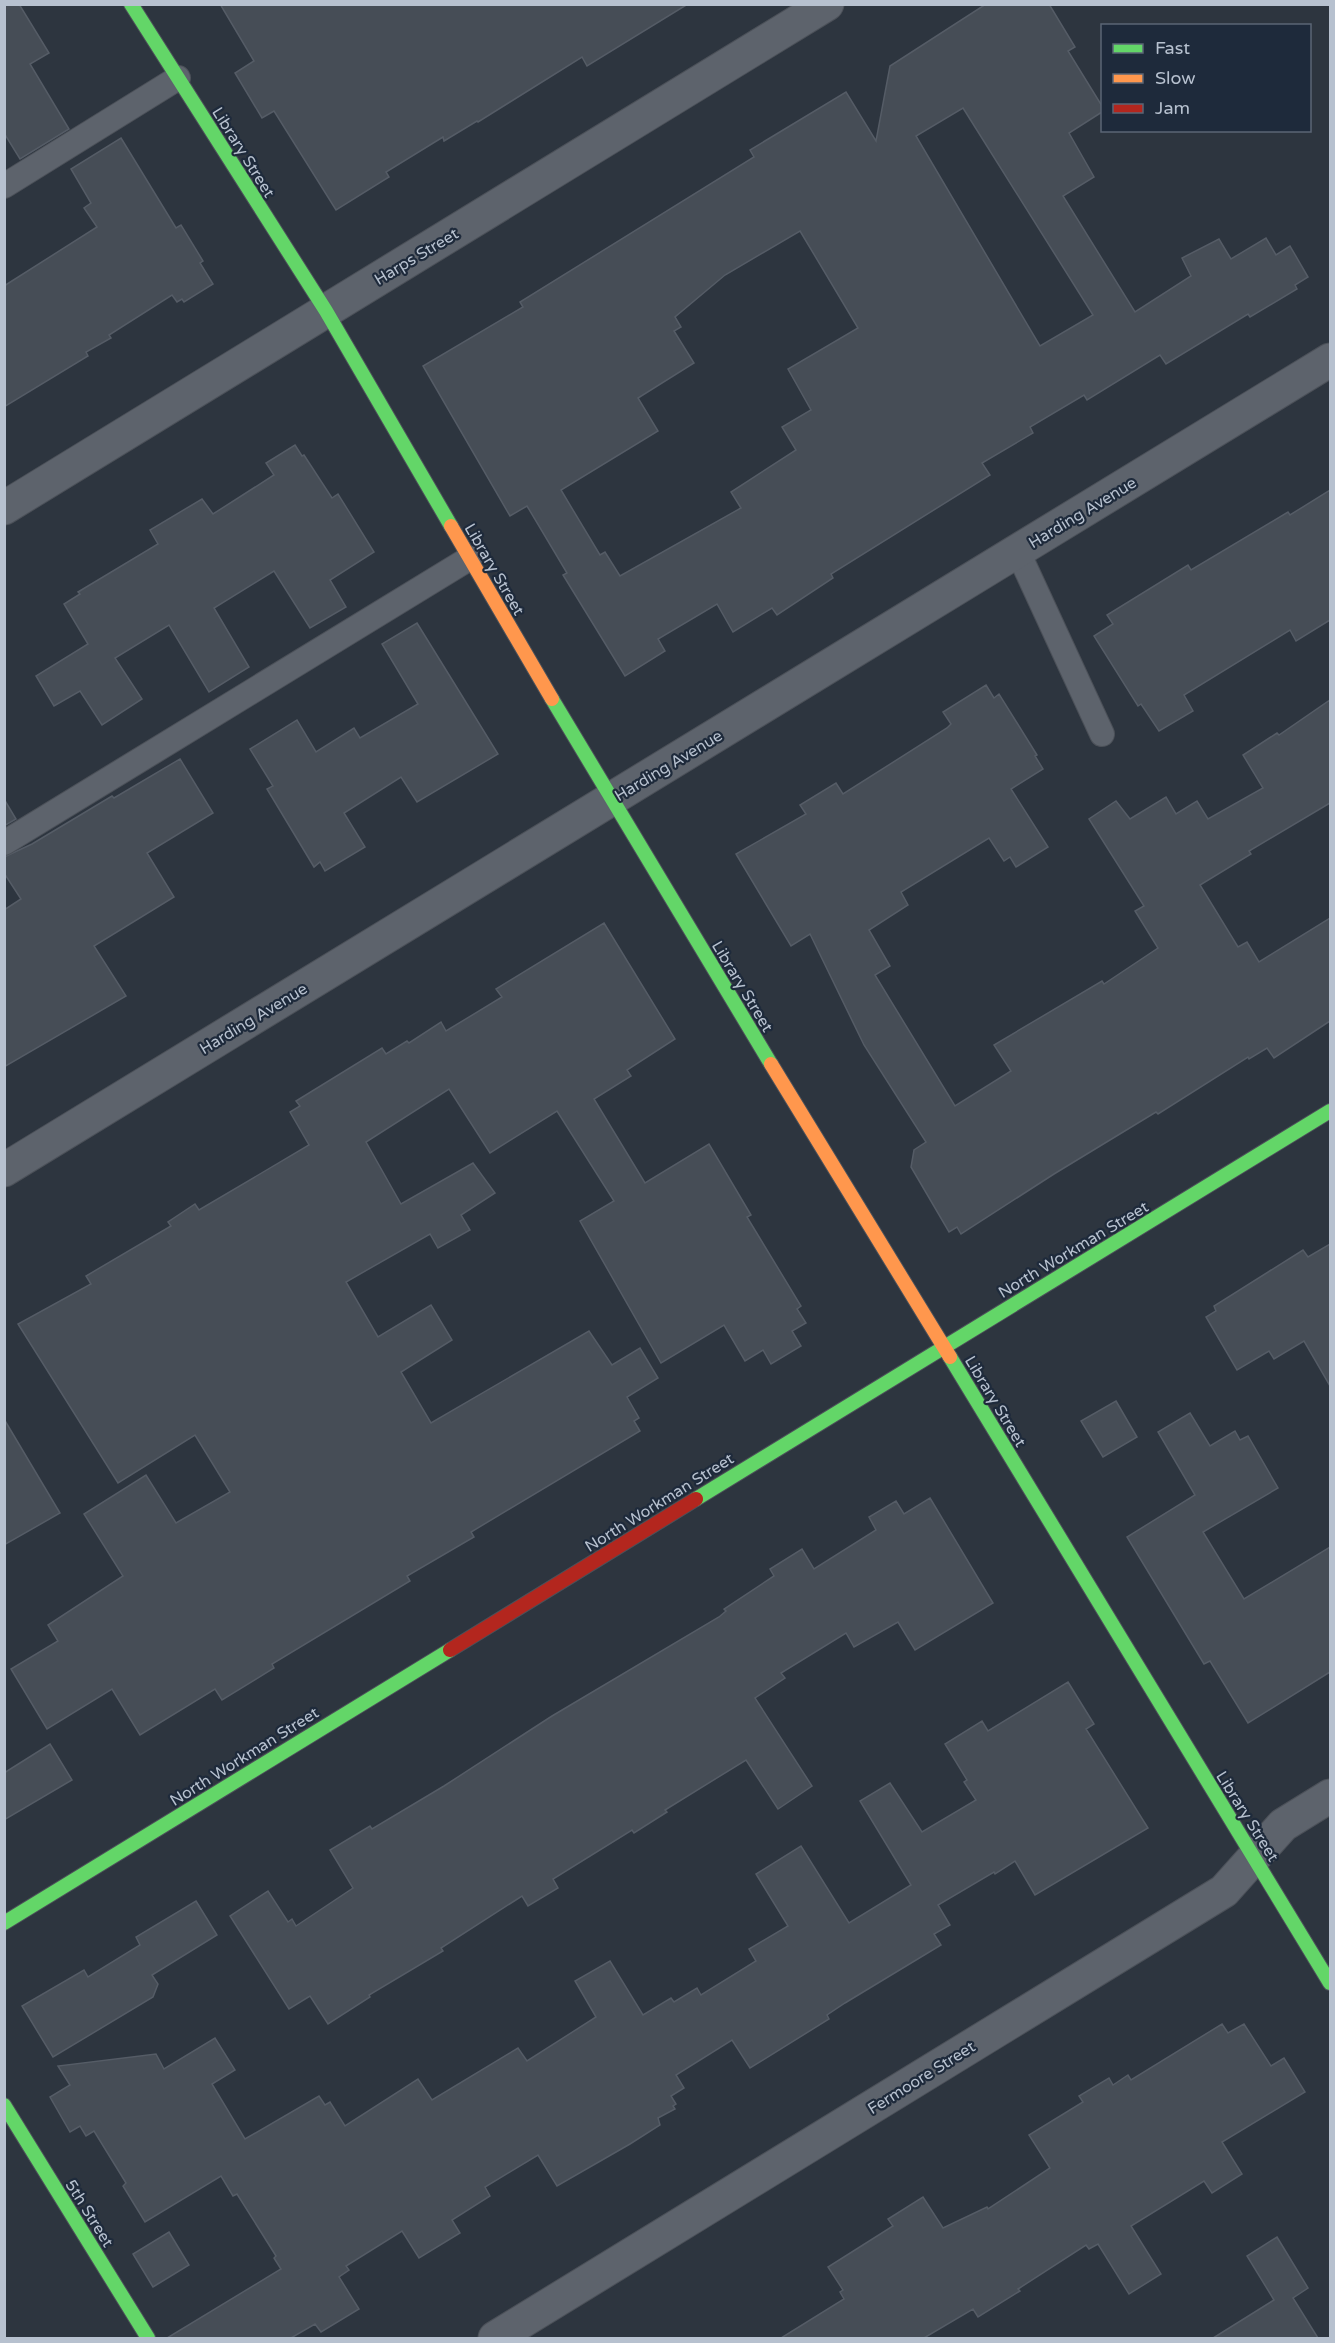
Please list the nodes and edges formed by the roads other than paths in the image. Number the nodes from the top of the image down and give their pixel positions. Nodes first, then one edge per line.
1 (131, 4) edge
2 (827, 4) edge
3 (178, 78) junction
4 (4, 186) edge
5 (326, 311) junction
6 (1330, 360) edge
7 (4, 508) edge
8 (1018, 552) junction
9 (470, 558) junction
10 (1102, 734) dead end
11 (611, 800) junction
12 (4, 843) edge
13 (1330, 1111) edge
14 (4, 1170) edge
15 (944, 1348) junction
16 (1330, 1796) edge
17 (1254, 1857) junction
18 (4, 1923) edge
19 (1330, 1983) edge
20 (4, 2105) edge
21 (148, 2338) edge
22 (495, 2338) edge

1 - 3 street, Library Street
2 - 5 street, Harps Street
3 - 4 lane
3 - 5 street, Library Street
5 - 7 street, Harps Street
5 - 9 street, Library Street
6 - 8 street, Harding Avenue
8 - 10 lane
8 - 11 street, Harding Avenue
9 - 11 street, Library Street
9 - 12 lane
11 - 14 street, Harding Avenue
11 - 15 street, Library Street
13 - 15 street, North Workman Street
15 - 17 street, Library Street
15 - 18 street, North Workman Street
16 - 17 street, Fermoore Street
17 - 19 street, Library Street
17 - 22 street, Fermoore Street
20 - 21 street, 5th Street

